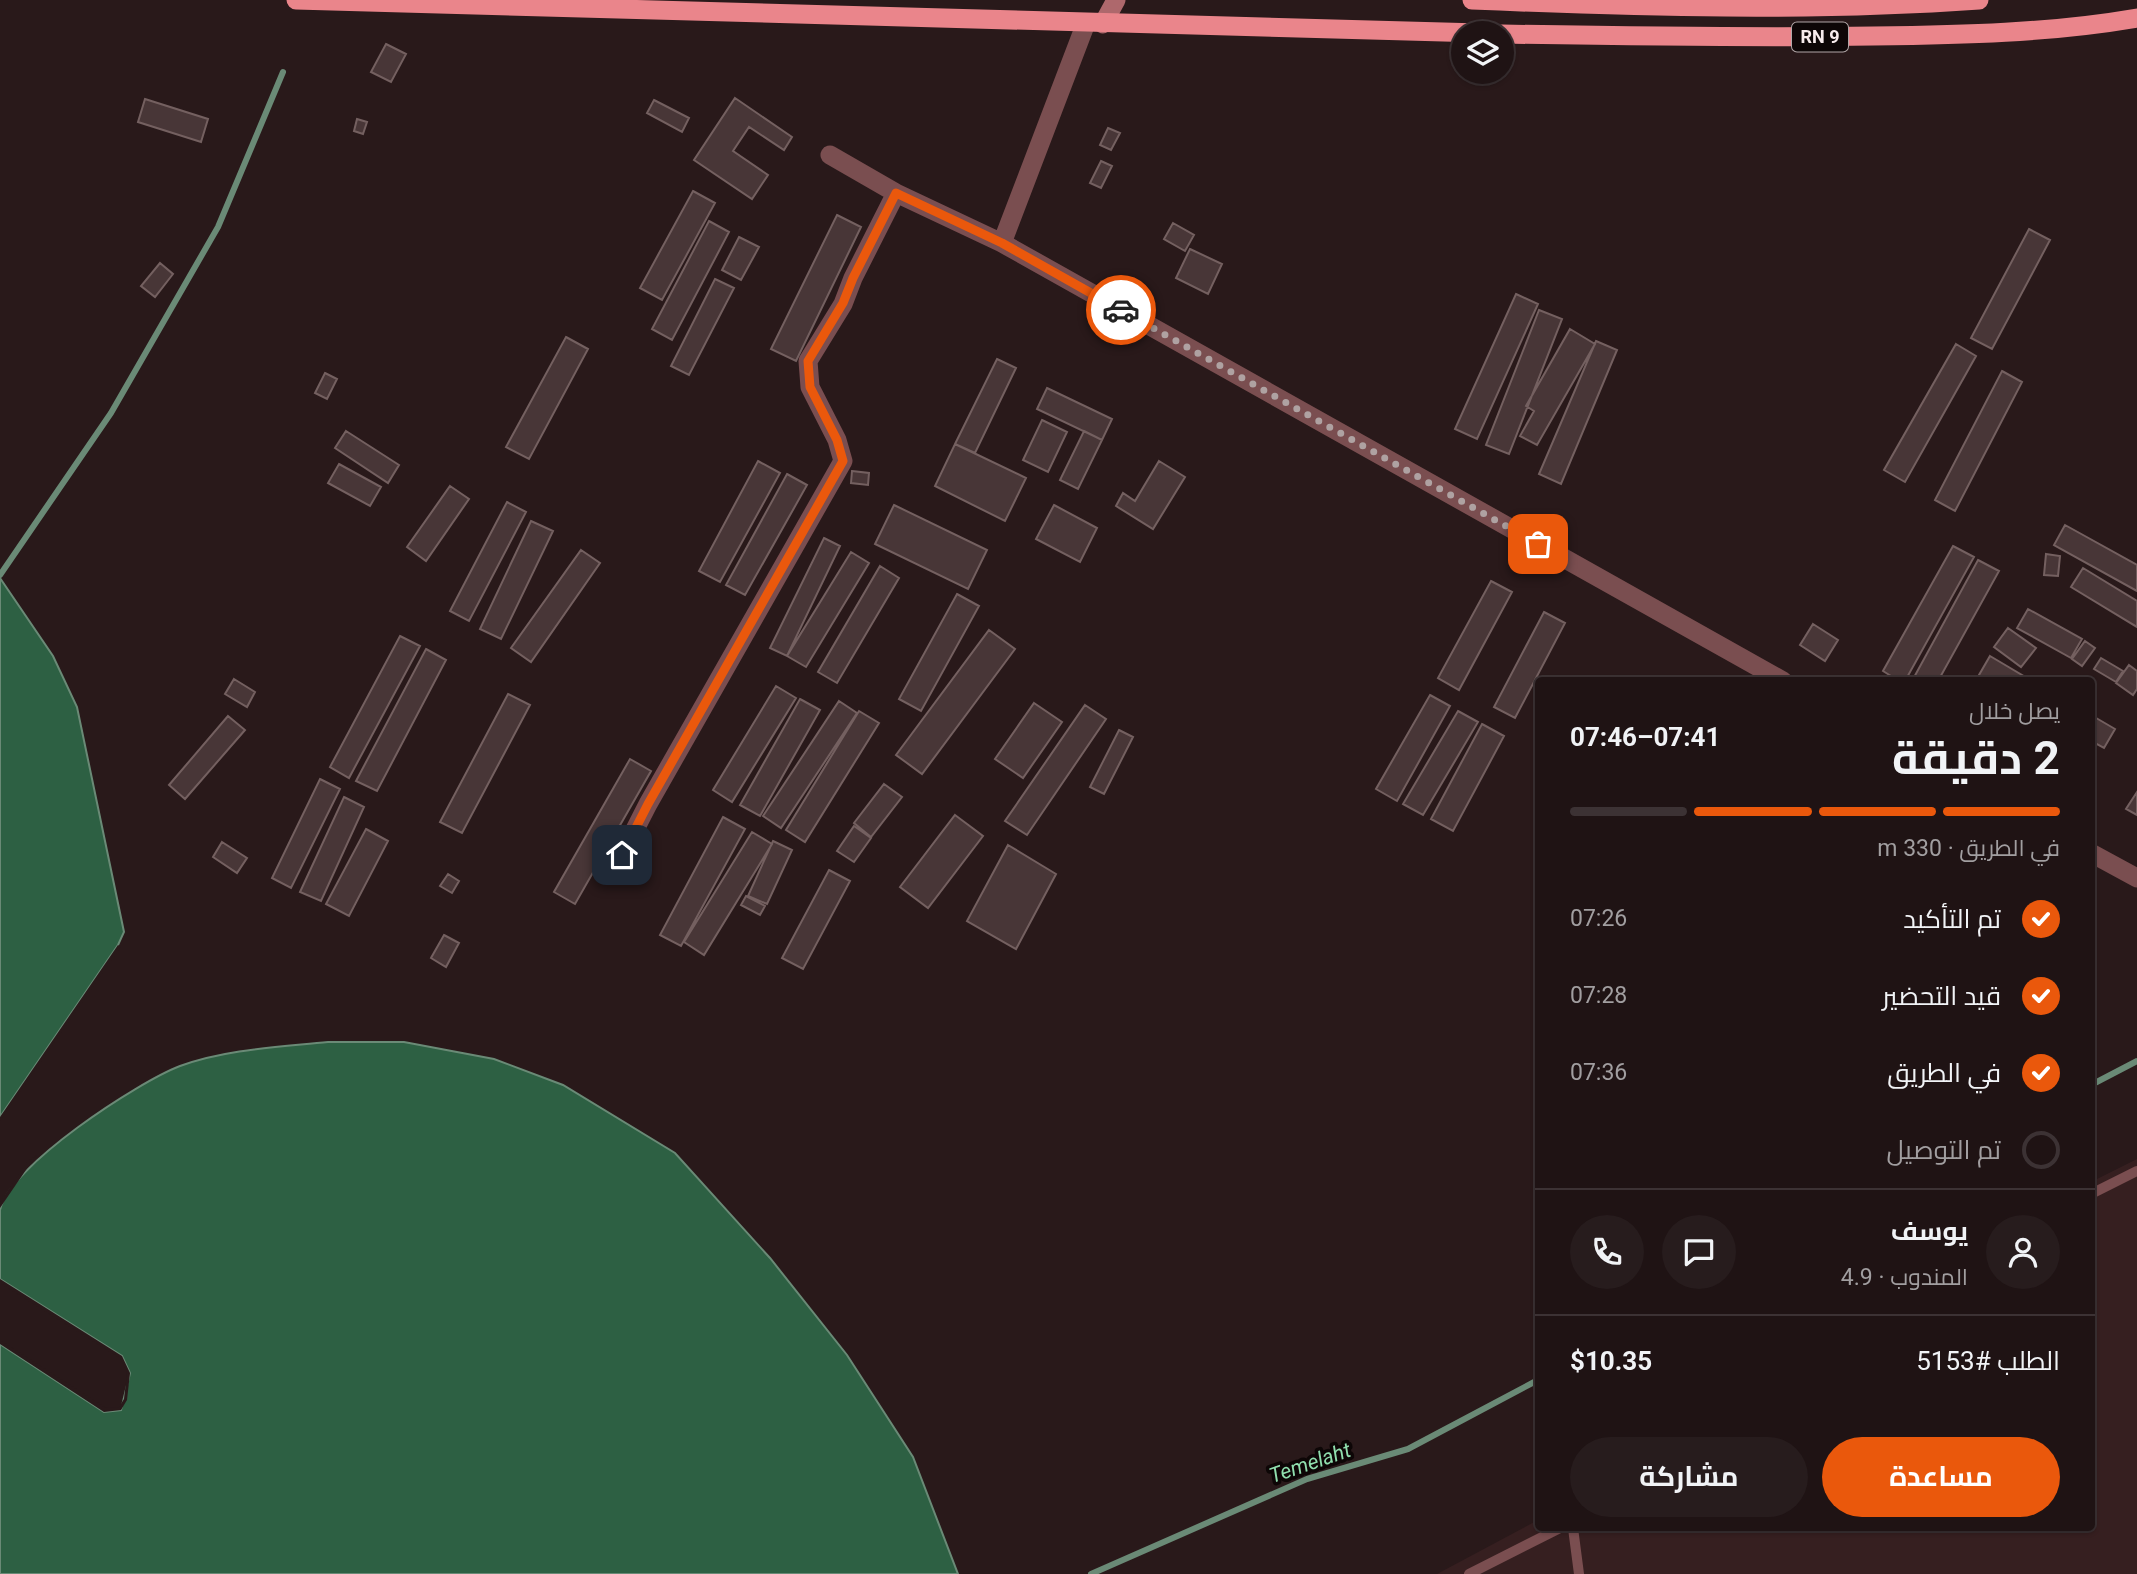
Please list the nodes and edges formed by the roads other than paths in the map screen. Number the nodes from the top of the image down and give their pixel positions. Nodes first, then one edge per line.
1 (296, 0) edge
2 (1115, 0) edge
3 (1472, 0) edge
4 (1979, 0) edge
5 (2137, 18) edge
6 (1094, 23) junction
7 (1451, 32) edge
8 (1514, 34) edge
9 (830, 155) dead end
10 (896, 193) junction
11 (1002, 243) junction
12 (1776, 677) edge
13 (622, 855) dead end
14 (2095, 855) edge
15 (2137, 878) edge
16 (2137, 1171) edge
17 (2095, 1192) edge
18 (1553, 1531) edge
19 (1573, 1531) edge
20 (1469, 1574) edge
21 (1579, 1574) edge

1 - 6 highway
2 - 6 main road
3 - 4 highway, RN 9
5 - 8 highway, RN 9
6 - 7 highway
6 - 11 street
9 - 10 street
10 - 11 street
10 - 13 street
11 - 12 street
14 - 15 street
16 - 17 lane
18 - 20 lane
19 - 21 lane

